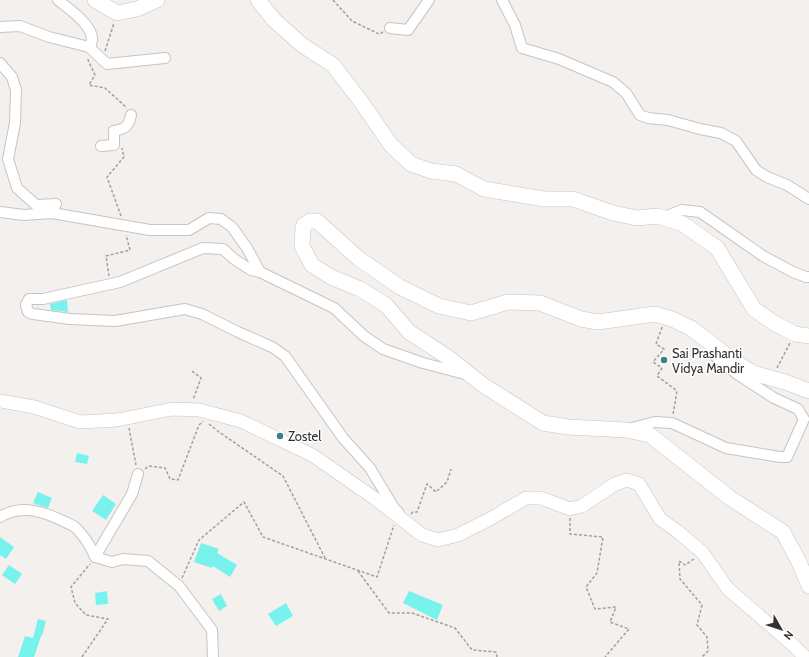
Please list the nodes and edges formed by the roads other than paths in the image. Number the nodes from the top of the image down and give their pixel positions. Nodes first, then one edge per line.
1 (58, 0) edge
2 (95, 0) edge
3 (157, 0) edge
4 (258, 0) edge
5 (429, 0) edge
6 (502, 0) edge
7 (0, 27) edge
8 (390, 28) road end
9 (89, 47) junction
10 (165, 58) dead end
11 (0, 63) edge
12 (131, 115) road end
13 (101, 146) dead end
14 (809, 199) edge
15 (0, 212) edge
16 (52, 213) junction
17 (662, 218) junction
18 (260, 272) junction
19 (809, 277) edge
20 (698, 334) junction
21 (802, 335) edge
22 (470, 375) junction
23 (809, 391) edge
24 (0, 401) edge
25 (626, 430) junction
26 (138, 474) road end
27 (0, 517) edge
28 (414, 530) junction
29 (95, 557) junction
30 (809, 586) edge
31 (213, 657) edge
32 (804, 657) edge

1 - 9 street
2 - 3 highway
4 - 17 highway
5 - 8 street
6 - 14 street
7 - 9 street
9 - 10 street
11 - 16 street
12 - 13 street
15 - 16 street
16 - 18 street
17 - 19 street
17 - 21 highway
18 - 22 street
18 - 28 street
20 - 22 highway
20 - 23 highway
20 - 25 street
22 - 25 highway
24 - 28 main road
25 - 30 highway
26 - 29 street
27 - 29 street
28 - 32 main road
29 - 31 street

